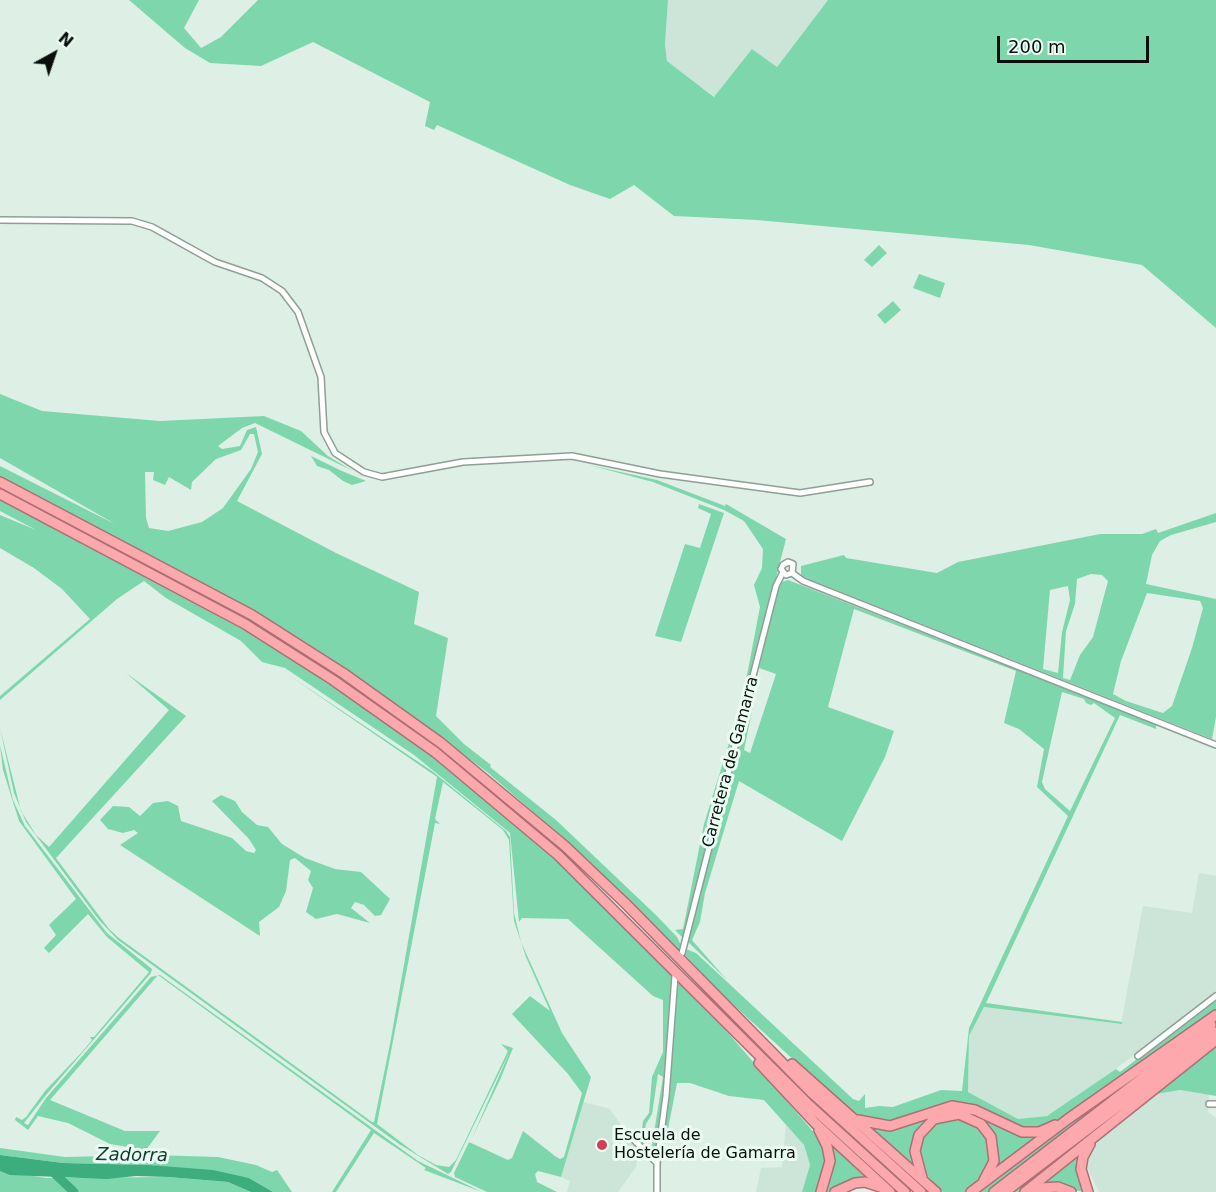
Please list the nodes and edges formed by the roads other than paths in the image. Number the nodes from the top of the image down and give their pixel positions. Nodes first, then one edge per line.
1 (0, 220) edge
2 (0, 482) edge
3 (870, 482) dead end
4 (0, 494) edge
5 (783, 572) junction
6 (792, 573) junction
7 (1216, 745) edge
8 (682, 952) dead end
9 (675, 976) dead end
10 (1216, 996) edge
11 (732, 1011) junction
12 (1216, 1015) edge
13 (1216, 1021) edge
14 (1216, 1032) edge
15 (743, 1040) junction
16 (1216, 1040) edge
17 (1138, 1056) dead end
18 (1209, 1104) dead end
19 (1216, 1104) edge
20 (851, 1117) junction
21 (1068, 1119) junction
22 (815, 1123) junction
23 (632, 1138) dead end
24 (1092, 1141) junction
25 (657, 1163) junction
26 (924, 1182) junction
27 (981, 1185) junction
28 (889, 1191) edge
29 (657, 1192) edge
30 (821, 1192) edge
31 (835, 1192) edge
32 (905, 1192) edge
33 (921, 1192) edge
34 (936, 1192) edge
35 (971, 1192) edge
36 (994, 1192) edge
37 (1005, 1192) edge
38 (1025, 1192) edge
39 (1032, 1192) edge
40 (1071, 1192) edge
41 (1088, 1192) edge

1 - 3 street
2 - 11 highway
4 - 15 highway
5 - 6 street
5 - 6 street
5 - 8 street, Carretera de Gamarra
6 - 7 street
9 - 25 street
10 - 17 street
11 - 20 highway
11 - 33 highway
12 - 21 highway
13 - 36 highway
14 - 37 highway
15 - 22 highway
15 - 32 highway
16 - 24 highway
18 - 19 street
20 - 21 highway
20 - 26 highway
21 - 27 highway
22 - 28 highway
22 - 30 highway
23 - 25 street
24 - 38 highway
24 - 41 highway
25 - 29 street
26 - 27 highway
26 - 34 highway
27 - 35 highway
28 - 31 highway
39 - 40 highway

